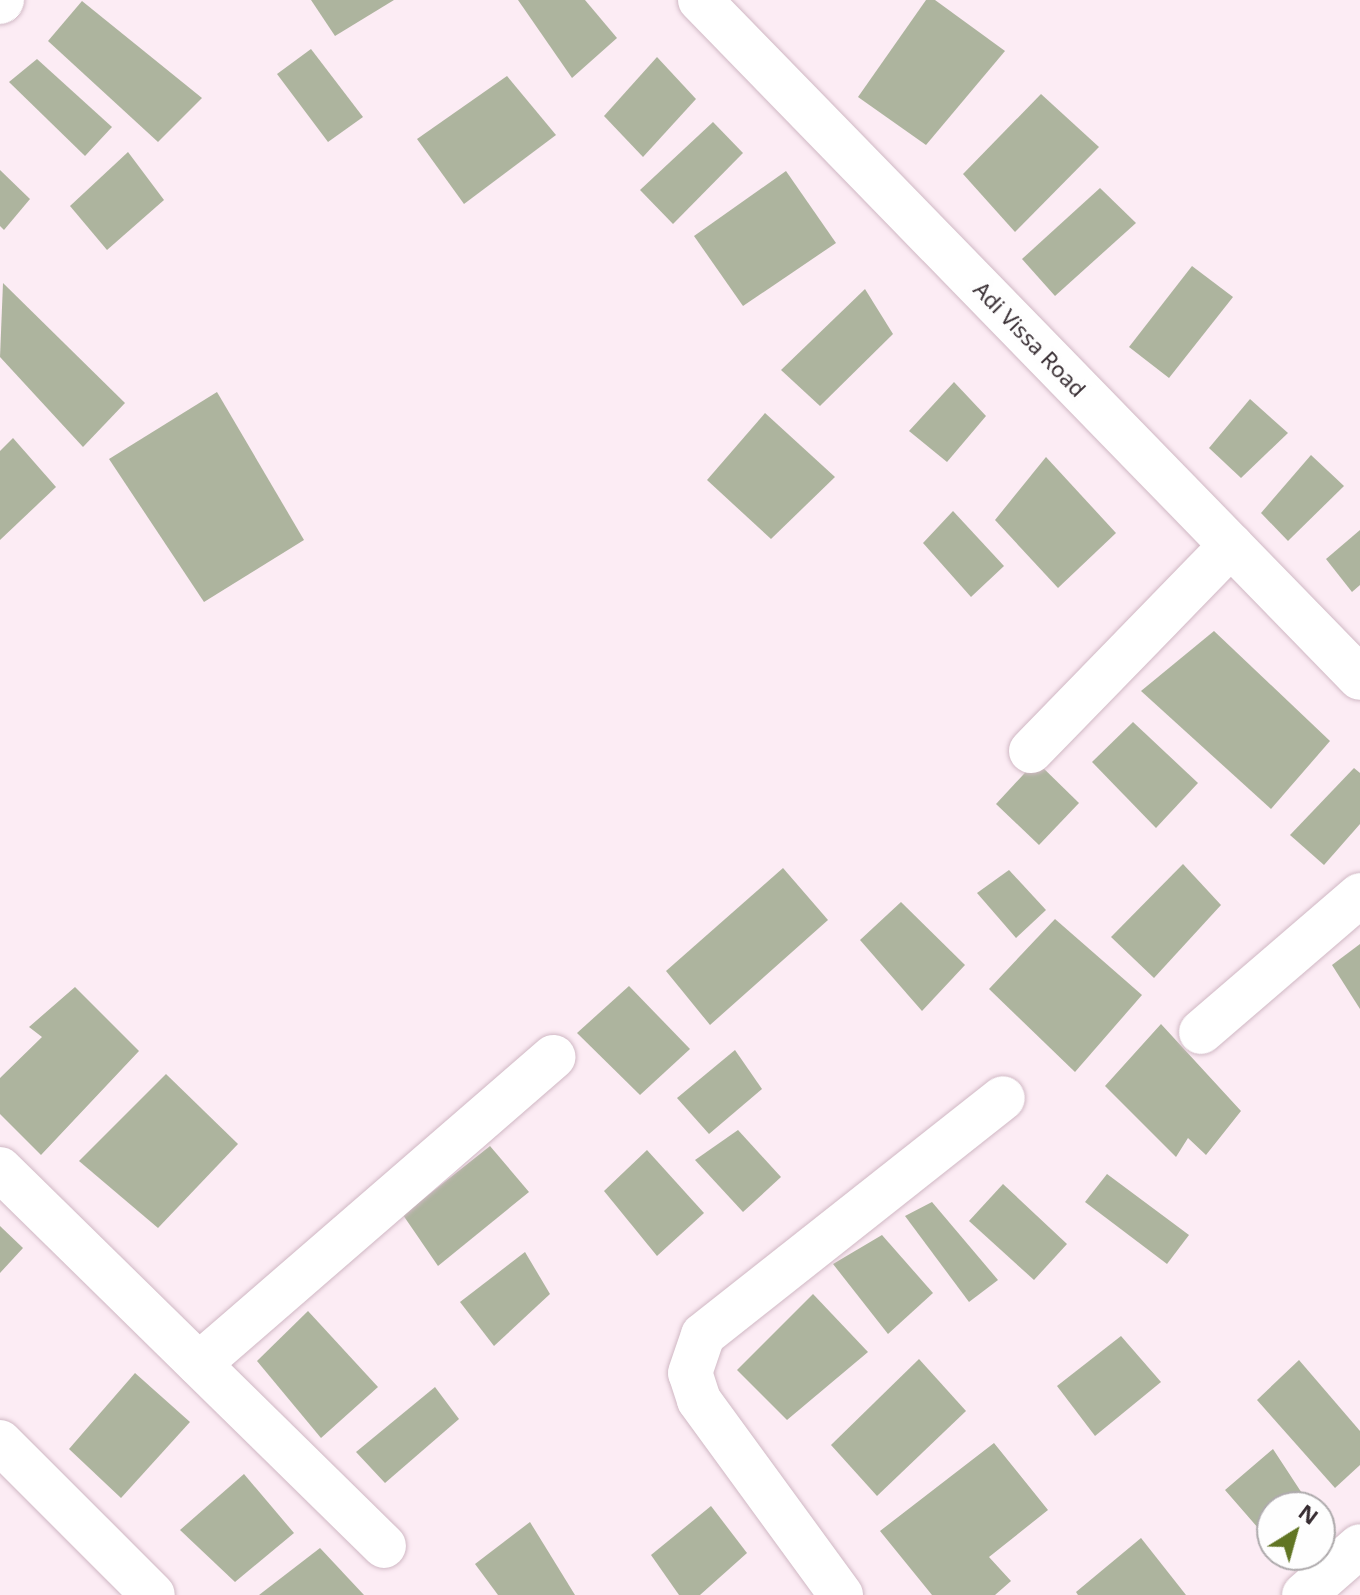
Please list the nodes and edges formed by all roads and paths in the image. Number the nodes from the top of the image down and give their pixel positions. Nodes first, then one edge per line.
1 (700, 0) edge
2 (1231, 545) junction
3 (1360, 678) edge
4 (1031, 751) dead end
5 (1360, 895) edge
6 (1201, 1032) dead end
7 (554, 1057) dead end
8 (1003, 1098) dead end
9 (0, 1169) edge
10 (199, 1364) junction
11 (0, 1442) edge
12 (384, 1546) dead end
13 (153, 1595) edge
14 (841, 1595) edge

1 - 2 street, Adi Vissa Road
2 - 3 street, Adi Vissa Road
2 - 4 street
5 - 6 street
7 - 10 street
8 - 14 street
9 - 10 street
10 - 12 street
11 - 13 street

